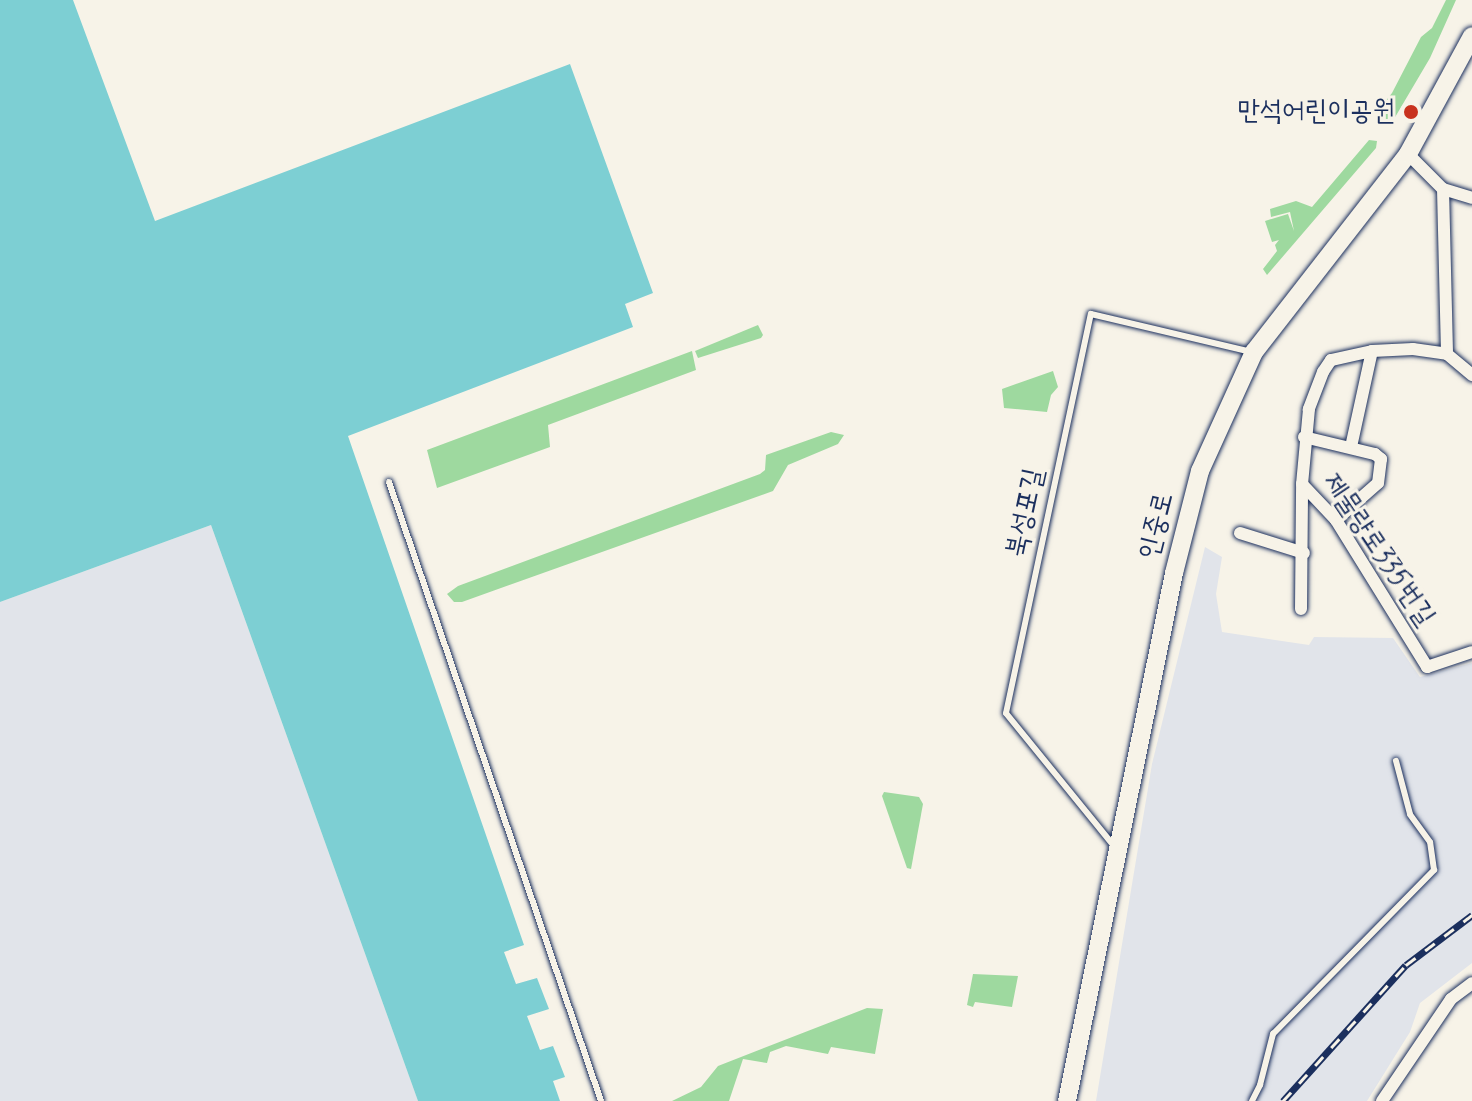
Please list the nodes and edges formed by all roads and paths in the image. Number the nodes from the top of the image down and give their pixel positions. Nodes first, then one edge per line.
1 (1472, 36) edge
2 (1466, 66) edge
3 (1408, 154) junction
4 (1443, 189) junction
5 (1472, 198) edge
6 (1372, 351) junction
7 (1254, 352) junction
8 (1447, 354) junction
9 (1472, 375) edge
10 (1304, 437) junction
11 (1351, 447) junction
12 (389, 482) dead end
13 (1302, 484) junction
14 (1336, 520) junction
15 (1240, 533) dead end
16 (1304, 553) junction
17 (1301, 609) dead end
18 (1472, 652) edge
19 (1396, 761) dead end
20 (1116, 849) junction
21 (1472, 983) edge
22 (601, 1101) edge
23 (1067, 1101) edge
24 (1252, 1101) edge
25 (1382, 1101) edge

1 - 2 main road, 인중로
2 - 3 main road, 인중로
3 - 4 street
3 - 7 main road, 인중로
4 - 5 street
4 - 8 street
6 - 8 street, 제물량로335번길
6 - 10 street, 제물량로335번길
6 - 11 street, 제물량로335번길
7 - 20 main road, 인중로
7 - 20 lane, 북성포길
8 - 9 street
10 - 11 street
10 - 13 street, 제물량로335번길
11 - 14 street
12 - 22 lane
13 - 14 street, 제물량로335번길
13 - 16 street
14 - 18 street, 제물량로335번길
15 - 16 street
16 - 17 street
19 - 24 lane
20 - 23 main road, 인중로
21 - 25 street

